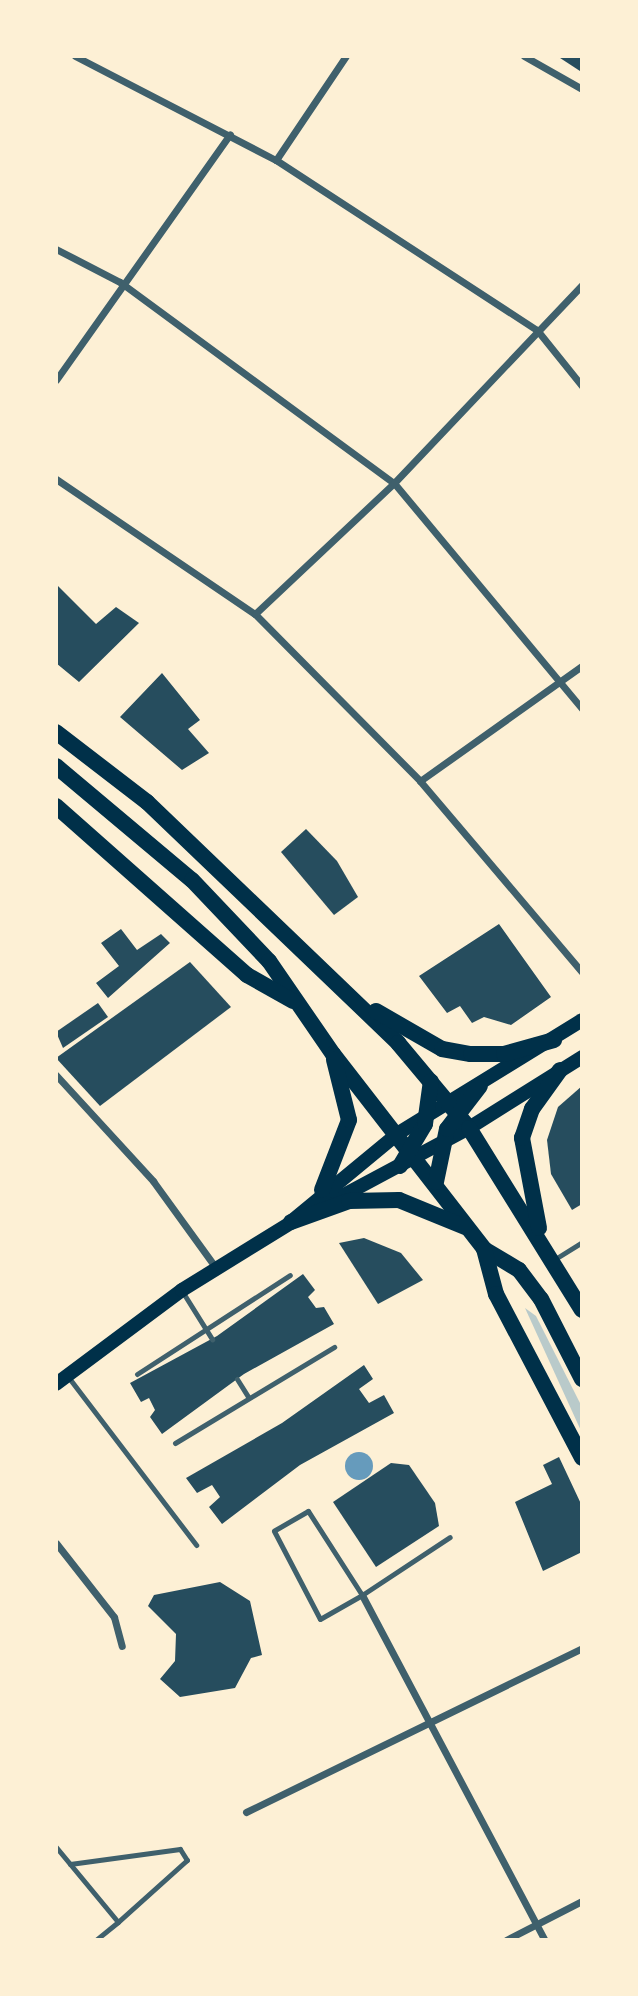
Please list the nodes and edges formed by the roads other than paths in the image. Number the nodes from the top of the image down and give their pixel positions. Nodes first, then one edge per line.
1 (75, 56) edge
2 (346, 56) edge
3 (528, 57) edge
4 (582, 89) edge
5 (230, 134) junction
6 (276, 160) junction
7 (56, 249) edge
8 (120, 282) junction
9 (582, 285) edge
10 (537, 330) junction
11 (56, 380) edge
12 (582, 386) edge
13 (56, 479) edge
14 (394, 483) junction
15 (255, 614) junction
16 (582, 666) edge
17 (561, 680) junction
18 (582, 709) edge
19 (56, 732) edge
20 (56, 766) edge
21 (420, 781) junction
22 (56, 792) edge
23 (56, 806) edge
24 (76, 820) junction
25 (582, 972) edge
26 (348, 992) junction
27 (295, 1003) junction
28 (582, 1020) edge
29 (554, 1040) junction
30 (333, 1054) junction
31 (582, 1057) edge
32 (560, 1070) junction
33 (56, 1075) edge
34 (431, 1081) junction
35 (480, 1086) joint
36 (454, 1108) junction
37 (426, 1117) junction
38 (469, 1128) junction
39 (397, 1134) junction
40 (442, 1143) junction
41 (413, 1155) junction
42 (400, 1166) joint
43 (436, 1182) junction
44 (322, 1191) junction
45 (291, 1222) junction
46 (469, 1229) junction
47 (582, 1242) edge
48 (484, 1249) junction
49 (549, 1256) junction
50 (216, 1268) junction
51 (290, 1275) dead end
52 (182, 1290) junction
53 (577, 1293) edge
54 (582, 1310) edge
55 (206, 1329) junction
56 (212, 1339) dead end
57 (334, 1347) dead end
58 (137, 1374) dead end
59 (237, 1379) dead end
60 (582, 1379) edge
61 (62, 1380) edge
62 (249, 1398) junction
63 (175, 1443) dead end
64 (582, 1458) edge
65 (450, 1537) dead end
66 (56, 1544) edge
67 (196, 1545) dead end
68 (362, 1595) junction
69 (122, 1646) dead end
70 (582, 1648) edge
71 (430, 1717) junction
72 (246, 1812) dead end
73 (56, 1847) edge
74 (70, 1864) junction
75 (582, 1900) edge
76 (118, 1922) junction
77 (536, 1923) junction
78 (96, 1940) edge
79 (506, 1940) edge
80 (545, 1940) edge

1 - 5 street
2 - 6 street
3 - 4 street
5 - 6 street
5 - 8 street
6 - 10 street
7 - 8 street
8 - 11 street
8 - 14 street
9 - 10 street
10 - 12 street
10 - 14 street
13 - 15 street
14 - 15 street
14 - 17 street
15 - 21 street
16 - 17 street
17 - 18 street
17 - 21 street
19 - 26 main road
20 - 27 main road
21 - 25 street
22 - 24 main road
23 - 24 main road
24 - 27 main road
26 - 29 main road
26 - 34 main road
27 - 30 main road
28 - 29 main road
29 - 35 main road
30 - 39 main road
30 - 44 main road
31 - 32 main road
32 - 38 main road
32 - 49 main road
33 - 50 street
34 - 36 main road
34 - 37 main road
35 - 36 main road
36 - 37 main road
36 - 38 main road
36 - 40 main road
37 - 39 main road
37 - 41 main road
38 - 40 main road
38 - 49 main road
39 - 41 main road
39 - 44 main road
40 - 41 main road
40 - 43 main road
41 - 42 main road
41 - 43 main road
42 - 45 main road
43 - 46 main road
44 - 45 main road
45 - 46 main road
45 - 50 main road
46 - 48 main road
47 - 49 lane
48 - 60 main road
48 - 64 main road
49 - 53 main road
50 - 52 main road
51 - 55 lane
52 - 55 lane
52 - 61 main road
53 - 54 main road
55 - 56 lane
55 - 58 lane
57 - 62 lane
59 - 62 lane
61 - 67 lane
62 - 63 lane
65 - 68 lane
66 - 69 street
68 - 68 lane
68 - 71 street
70 - 71 street
71 - 72 street
71 - 77 street
73 - 74 lane
74 - 76 lane
74 - 76 lane
75 - 77 street
76 - 78 lane
77 - 79 street
77 - 80 street

